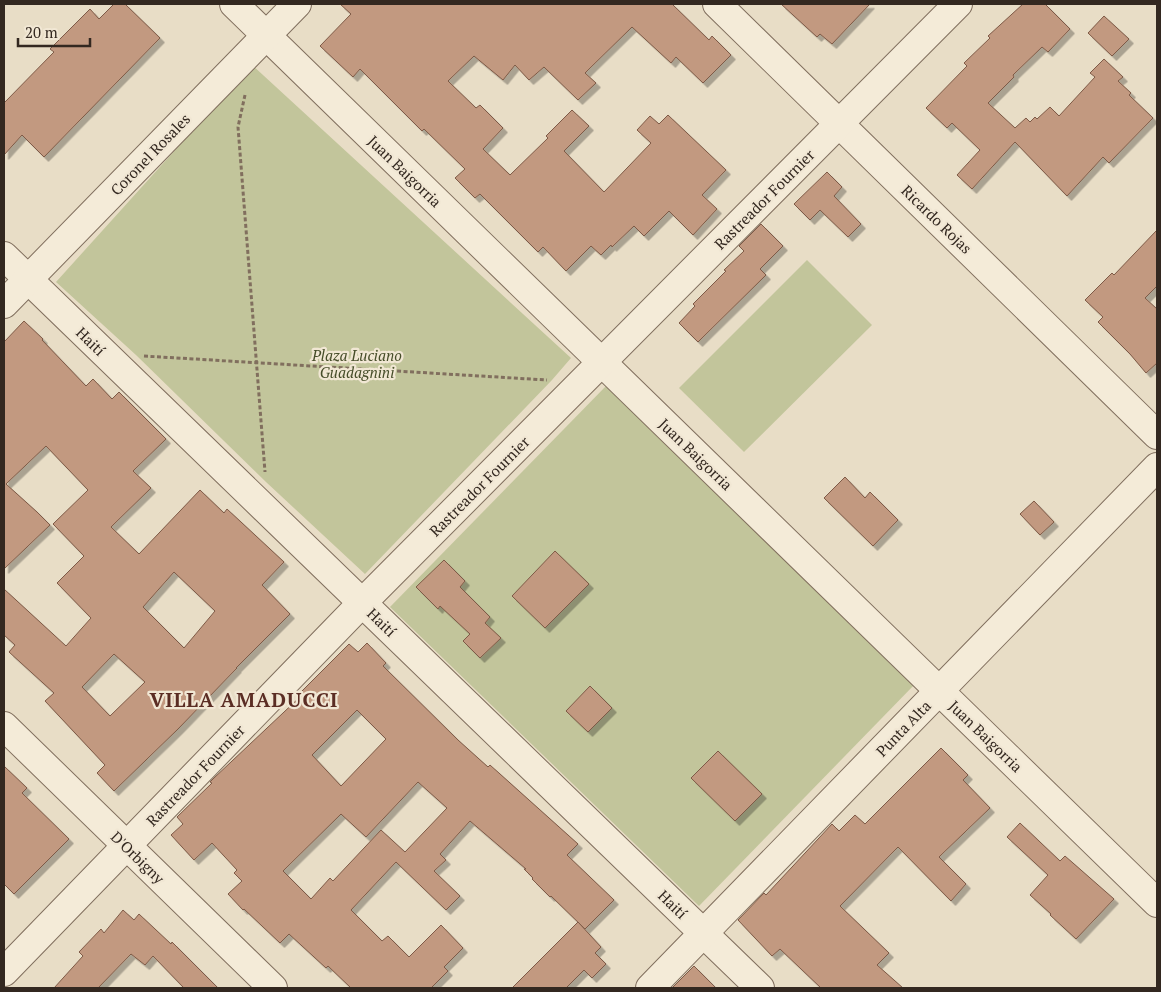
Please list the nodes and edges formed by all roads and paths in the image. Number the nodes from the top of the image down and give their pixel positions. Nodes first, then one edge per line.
1 (234, 4) edge
2 (297, 4) edge
3 (717, 4) edge
4 (958, 4) edge
5 (266, 35) junction
6 (246, 92) dead end
7 (839, 123) junction
8 (4, 256) edge
9 (28, 280) junction
10 (4, 304) edge
11 (136, 355) dead end
12 (256, 362) junction
13 (602, 362) junction
14 (552, 380) dead end
15 (1157, 434) edge
16 (1157, 467) edge
17 (265, 473) dead end
18 (362, 603) junction
19 (939, 691) junction
20 (4, 726) edge
21 (126, 846) junction
22 (1157, 904) edge
23 (703, 934) junction
24 (4, 972) edge
25 (273, 988) edge
26 (650, 988) edge
27 (760, 988) edge

1 - 5 street, Juan Baigorria
2 - 5 street, Coronel Rosales
3 - 7 street, Ricardo Rojas
4 - 7 street, Rastreador Fournier
5 - 9 street, Coronel Rosales
5 - 13 street, Juan Baigorria
6 - 12 path
7 - 13 street, Rastreador Fournier
7 - 15 street, Ricardo Rojas
8 - 9 street, Haití
9 - 10 street, Coronel Rosales
9 - 18 street, Haití
11 - 12 path
12 - 14 path
12 - 17 path
13 - 18 street, Rastreador Fournier
13 - 19 street, Juan Baigorria
16 - 19 street, Punta Alta
18 - 21 street, Rastreador Fournier
18 - 23 street, Haití
19 - 22 street, Juan Baigorria
19 - 23 street, Punta Alta
20 - 21 street, D'Orbigny
21 - 24 street, Rastreador Fournier
21 - 25 street, D'Orbigny
23 - 26 street, Punta Alta
23 - 27 street, Haití

